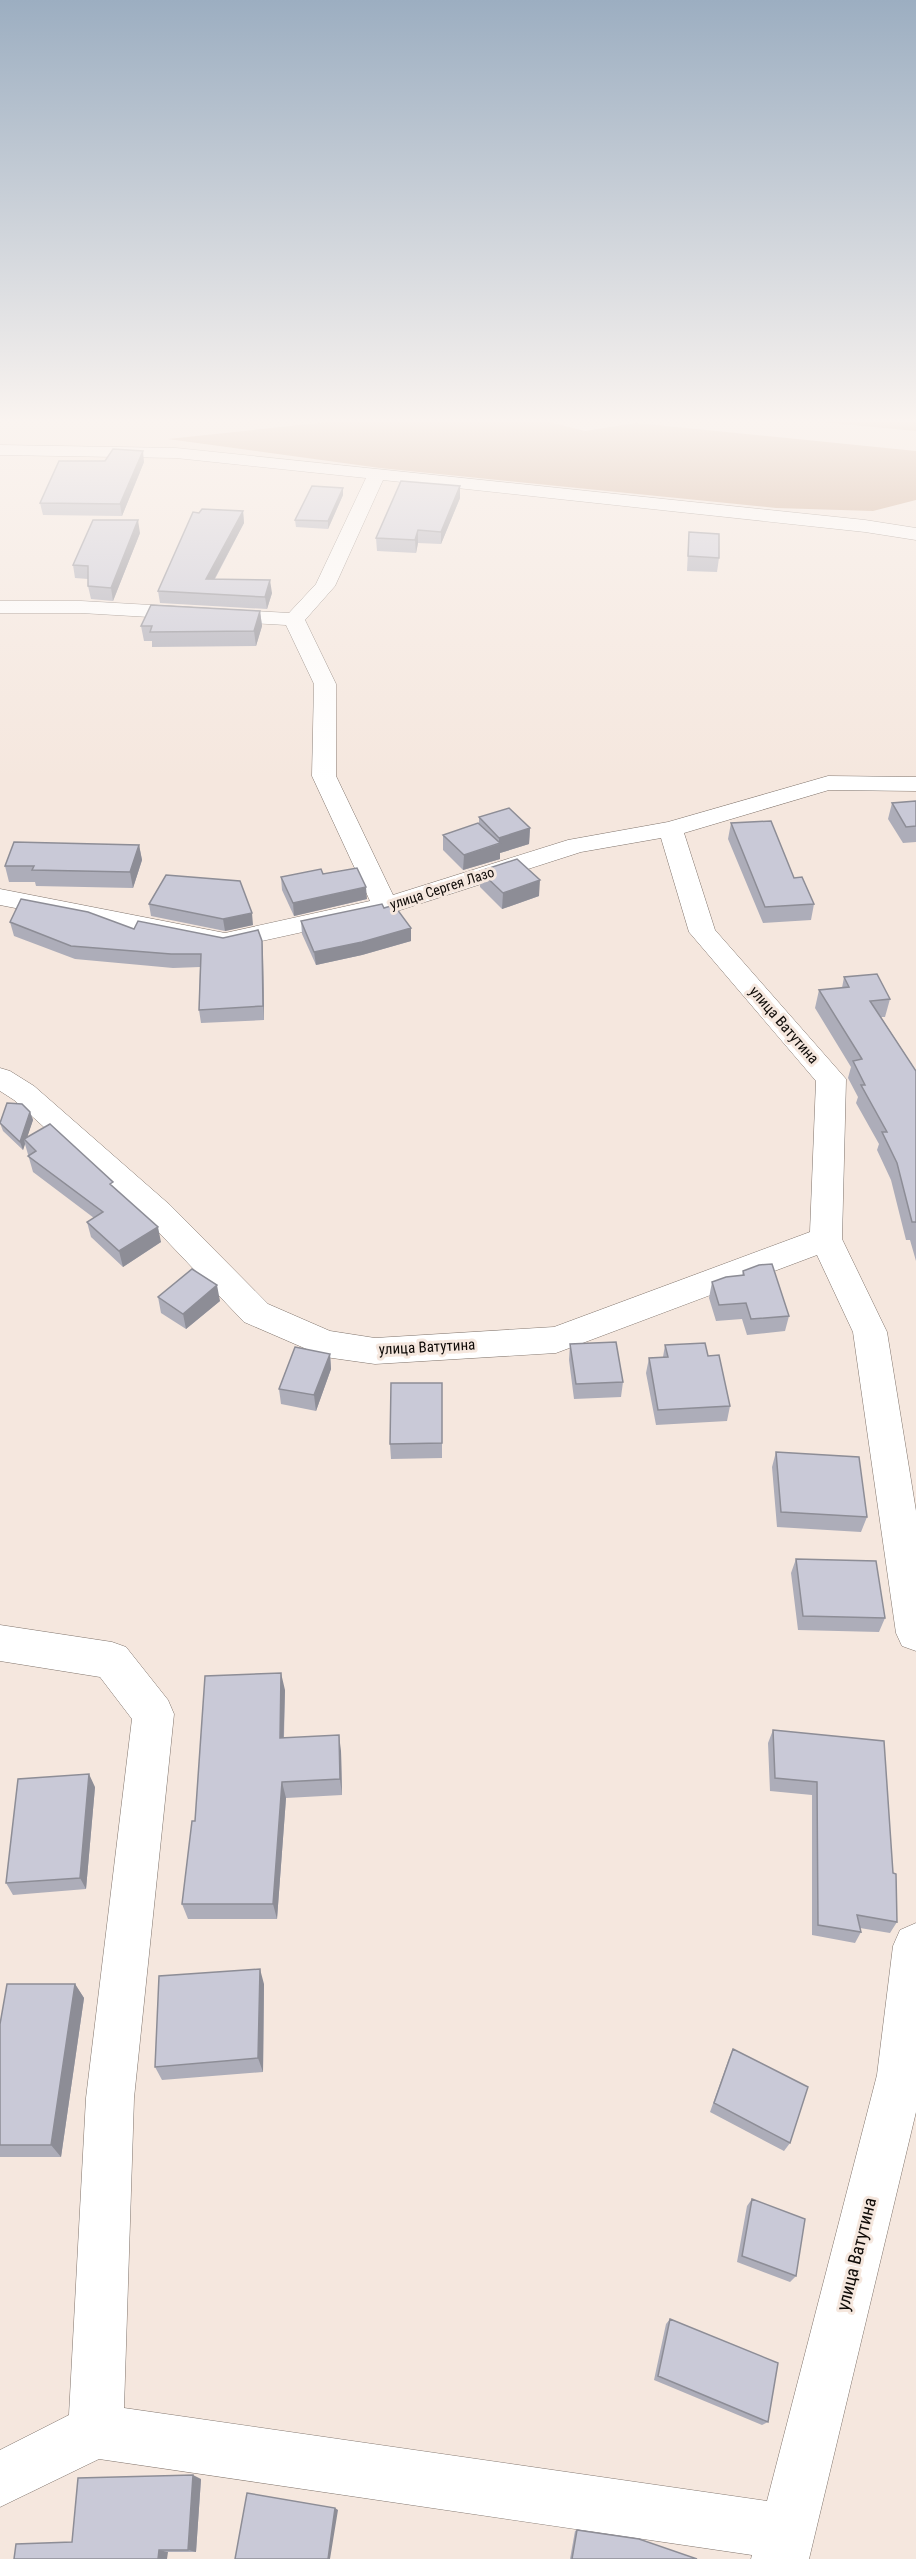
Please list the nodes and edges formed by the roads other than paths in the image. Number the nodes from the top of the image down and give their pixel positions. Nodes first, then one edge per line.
1 (346, 541) edge
2 (0, 607) edge
3 (294, 619) junction
4 (916, 784) edge
5 (671, 829) junction
6 (0, 897) edge
7 (385, 906) junction
8 (0, 1078) edge
9 (826, 1239) junction
10 (916, 1634) edge
11 (0, 1643) edge
12 (916, 1946) edge
13 (96, 2431) junction
14 (0, 2479) edge
15 (783, 2546) edge

1 - 3 street
2 - 3 street
3 - 7 street
4 - 5 street, улица Сергея Лазо
5 - 7 street, улица Сергея Лазо
5 - 9 street, улица Ватутина
6 - 7 street, улица Сергея Лазо
8 - 9 street, улица Ватутина
9 - 10 street, улица Ватутина
11 - 13 street
12 - 15 street, улица Ватутина
13 - 14 street
13 - 15 street

